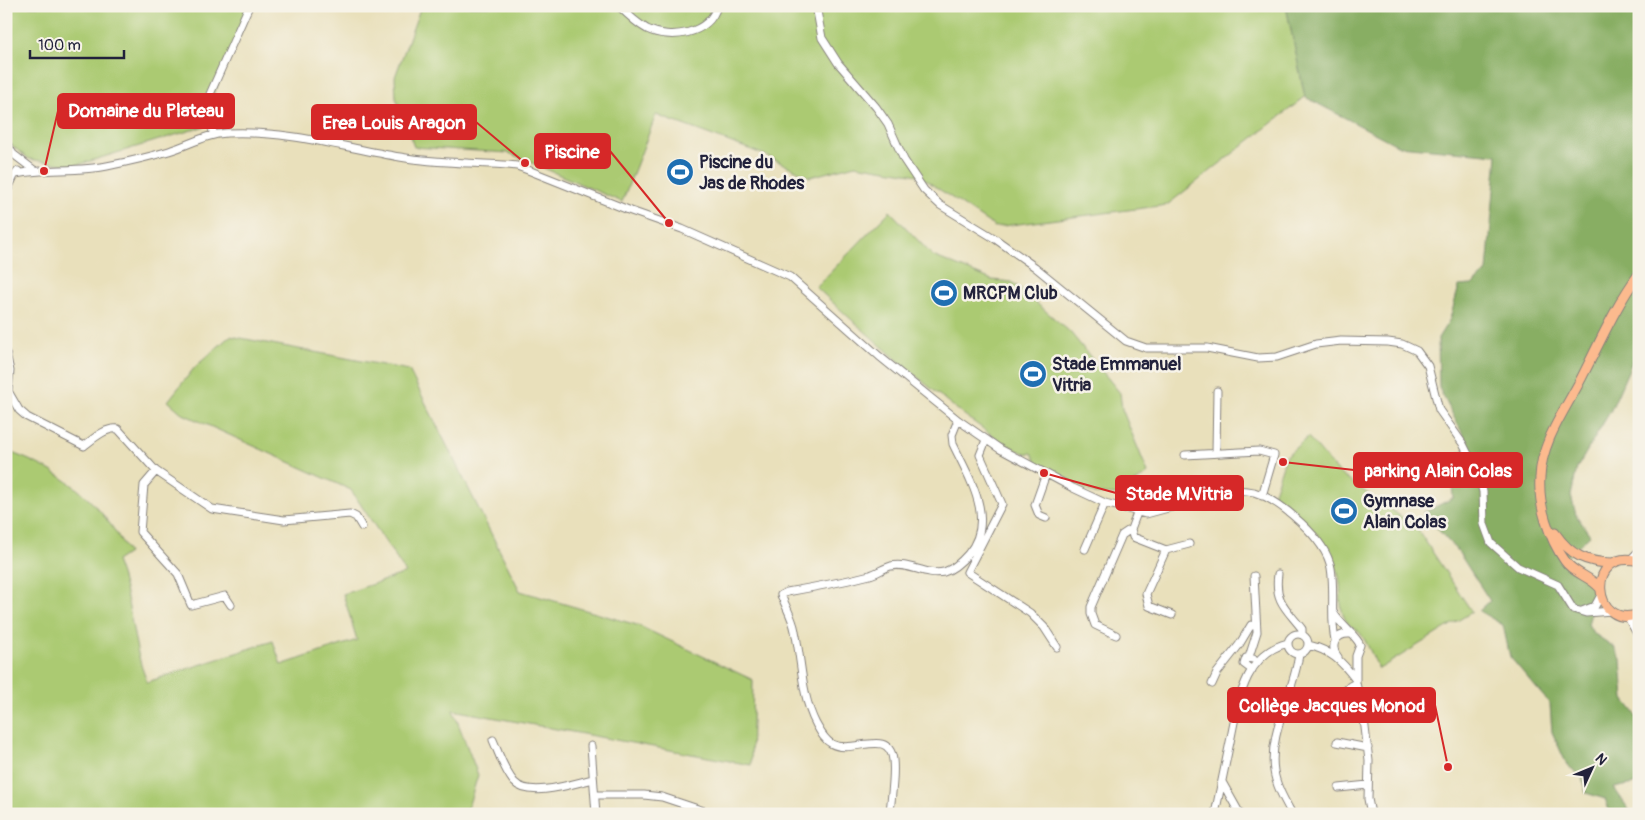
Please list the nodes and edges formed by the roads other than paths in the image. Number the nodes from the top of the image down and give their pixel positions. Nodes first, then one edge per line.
1 (249, 6) edge
2 (619, 6) edge
3 (717, 6) edge
4 (816, 6) edge
5 (213, 135) junction
6 (6, 143) edge
7 (9, 154) edge
8 (18, 160) junction
9 (34, 170) junction
10 (10, 182) edge
11 (1639, 274) edge
12 (6, 353) edge
13 (1217, 391) dead end
14 (958, 420) junction
15 (986, 440) junction
16 (1216, 453) junction
17 (1185, 455) dead end
18 (156, 471) junction
19 (1046, 474) junction
20 (1262, 496) junction
21 (1105, 503) junction
22 (1543, 512) junction
23 (1136, 513) junction
24 (1046, 518) dead end
25 (362, 527) dead end
26 (1131, 530) junction
27 (1190, 544) dead end
28 (1085, 549) dead end
29 (1166, 550) junction
30 (1639, 551) edge
31 (1635, 560) edge
32 (1613, 563) junction
33 (1278, 574) dead end
34 (1254, 576) dead end
35 (1600, 592) junction
36 (231, 605) dead end
37 (1333, 611) junction
38 (1612, 611) junction
39 (1580, 612) junction
40 (1639, 614) edge
41 (1172, 615) dead end
42 (1626, 616) junction
43 (1256, 626) junction
44 (1302, 634) junction
45 (1350, 634) junction
46 (1116, 635) dead end
47 (1639, 638) edge
48 (1288, 643) junction
49 (1334, 643) junction
50 (1308, 645) junction
51 (1058, 647) dead end
52 (1319, 647) junction
53 (1299, 654) junction
54 (1356, 656) junction
55 (1250, 657) junction
56 (1339, 658) junction
57 (1257, 662) junction
58 (1252, 670) junction
59 (1356, 681) junction
60 (1212, 684) dead end
61 (1337, 702) dead end
62 (493, 740) dead end
63 (1337, 742) dead end
64 (590, 746) dead end
65 (1368, 748) junction
66 (594, 779) junction
67 (1222, 782) junction
68 (1368, 785) junction
69 (1339, 788) dead end
70 (595, 795) junction
71 (596, 814) edge
72 (712, 814) edge
73 (890, 814) edge
74 (1215, 814) edge
75 (1240, 814) edge
76 (1292, 814) edge
77 (1371, 814) edge

1 - 5 street
2 - 3 street
4 - 39 street
5 - 9 street
5 - 14 street
6 - 7 street
7 - 8 street
8 - 9 street
8 - 10 street
9 - 10 street
11 - 22 main road
12 - 18 street
13 - 16 street
14 - 15 street
14 - 73 street
15 - 19 street
15 - 51 street
16 - 17 street
16 - 20 street
18 - 25 street
18 - 36 street
19 - 21 street
19 - 24 street
20 - 23 street
20 - 37 street
21 - 23 street
21 - 28 street
22 - 32 main road
22 - 35 main road
23 - 26 street
26 - 29 street
26 - 46 street
27 - 29 street
29 - 41 street
30 - 31 street
31 - 32 main road
32 - 35 main road
33 - 44 street
34 - 43 street
35 - 38 main road
35 - 39 street
37 - 45 street
37 - 49 street
38 - 39 street
38 - 42 main road
40 - 42 main road
42 - 47 street
43 - 55 street
43 - 60 street
44 - 48 street
44 - 50 street
45 - 49 street
45 - 54 street
48 - 53 street
48 - 57 street
49 - 52 street
49 - 56 street
50 - 52 street
50 - 53 street
52 - 56 street
53 - 76 street
54 - 56 street
54 - 59 street
55 - 57 street
55 - 58 street
56 - 59 street
57 - 58 street
58 - 67 street
59 - 61 street
59 - 65 street
62 - 66 street
63 - 65 street
64 - 66 street
65 - 68 street
66 - 70 street
67 - 74 street
67 - 75 street
68 - 69 street
68 - 77 street
70 - 71 street
70 - 72 street

